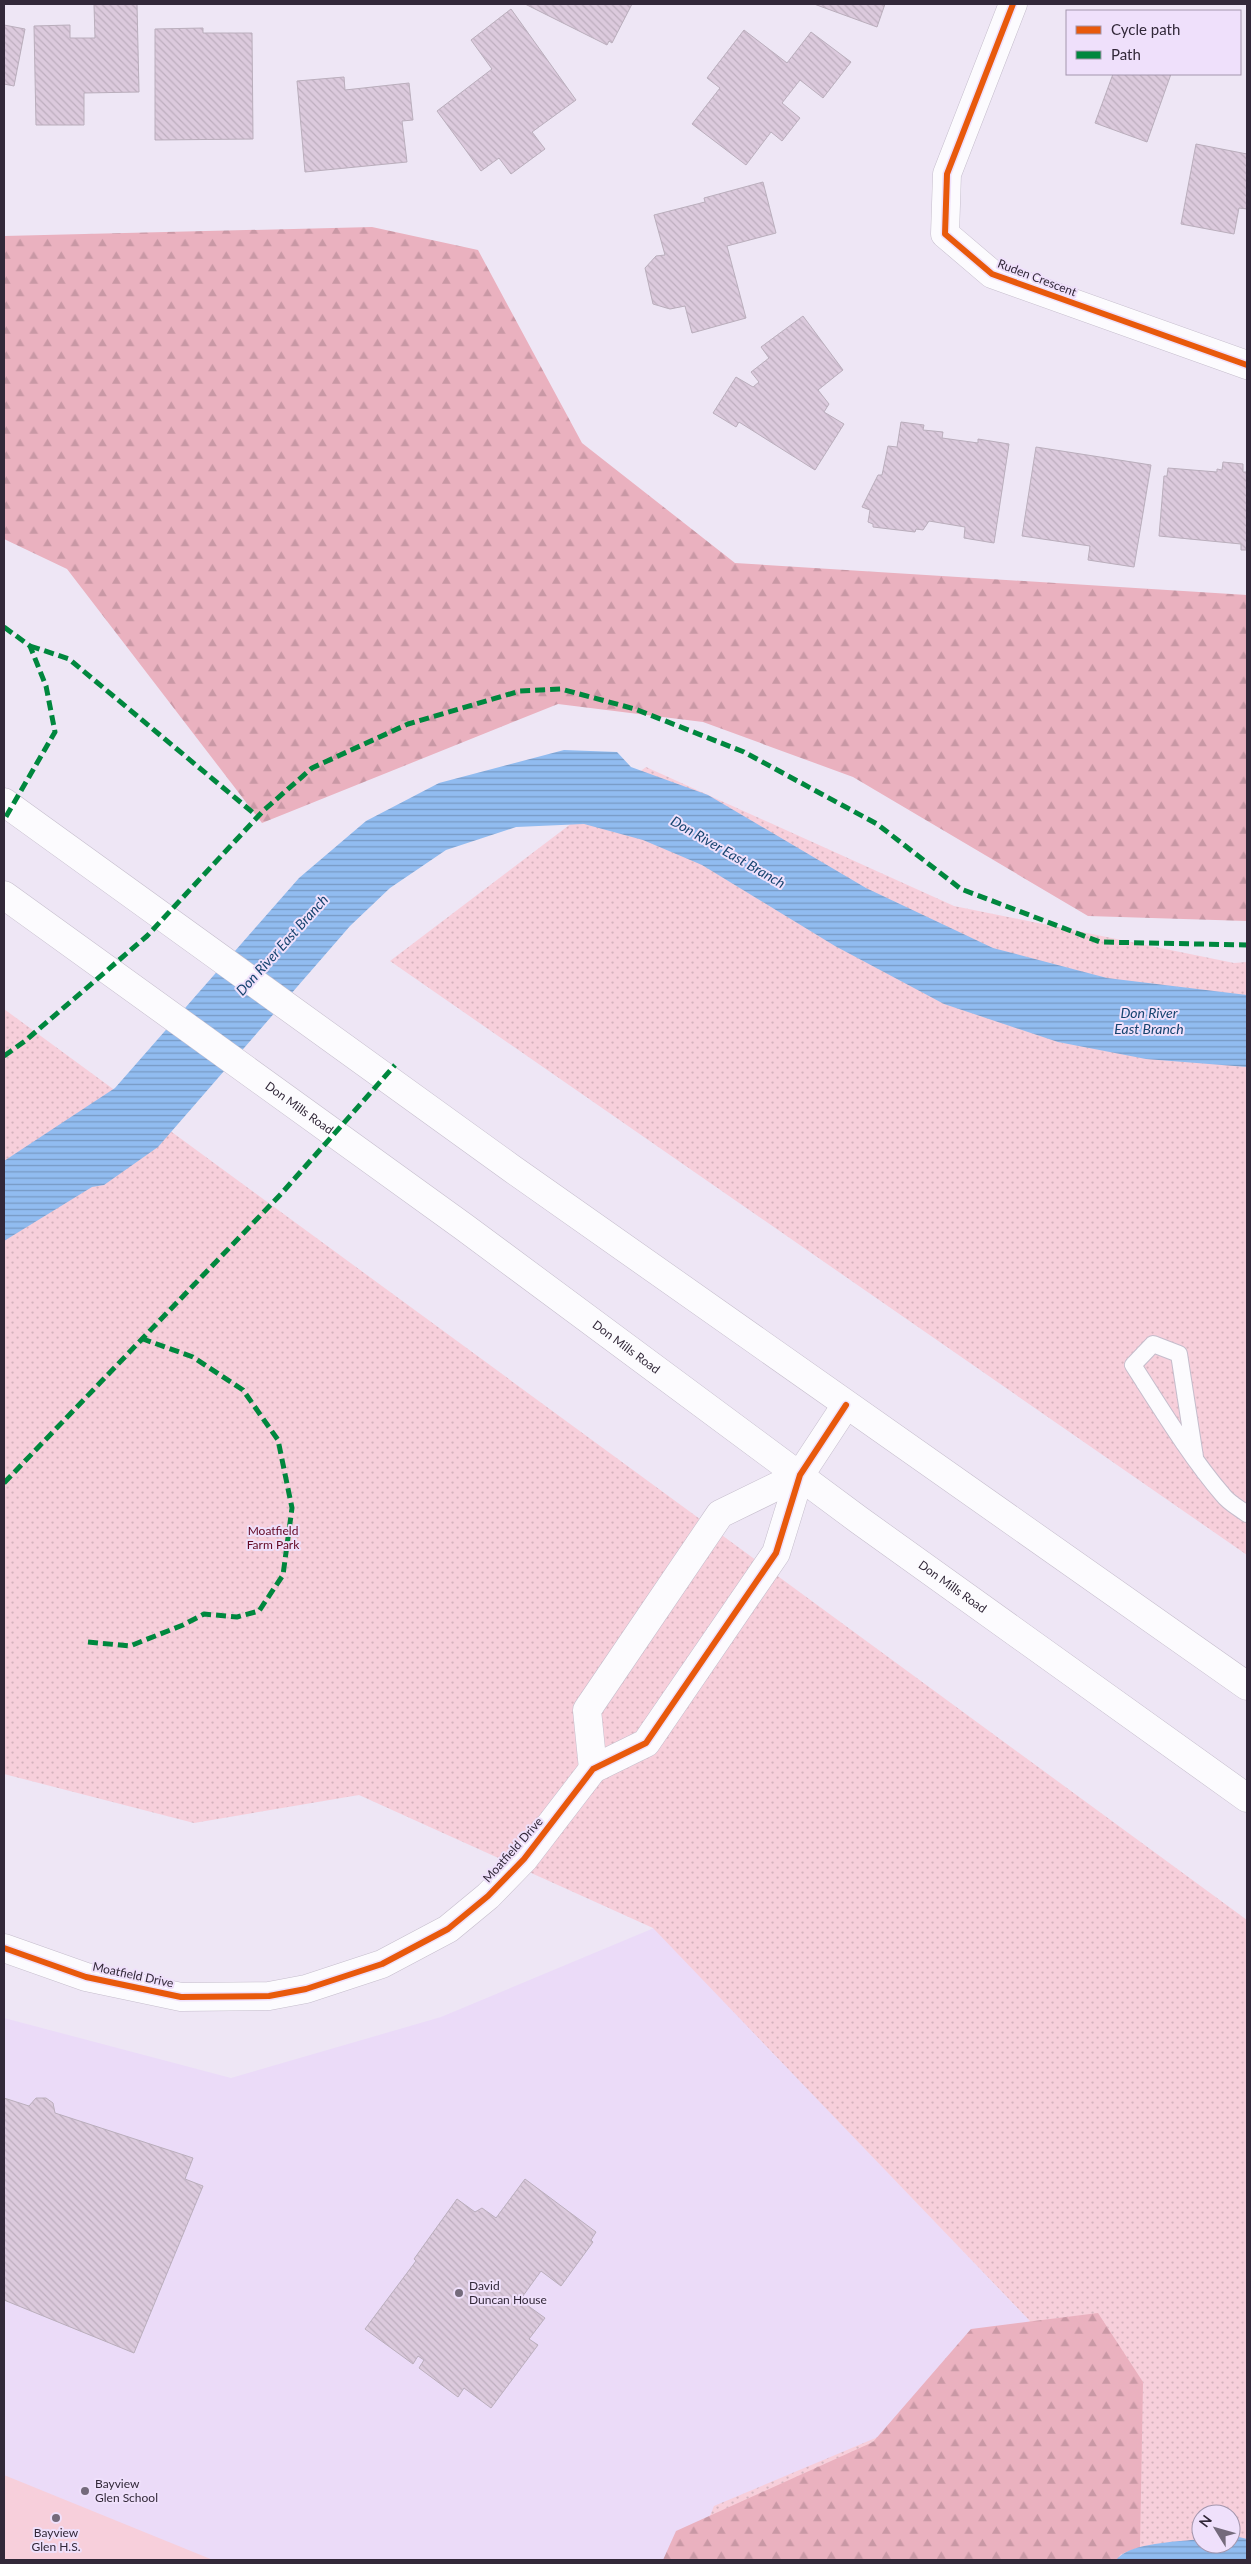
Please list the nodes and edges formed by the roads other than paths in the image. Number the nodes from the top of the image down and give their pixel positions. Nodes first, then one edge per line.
1 (1013, 4) edge
2 (1247, 366) edge
3 (4, 802) edge
4 (4, 895) edge
5 (846, 1405) junction
6 (1196, 1457) junction
7 (800, 1475) junction
8 (1247, 1514) edge
9 (1247, 1686) edge
10 (593, 1769) junction
11 (1247, 1798) edge
12 (4, 1948) edge

1 - 2 main road, Ruden Crescent
3 - 5 main road
4 - 7 main road, Don Mills Road
5 - 7 main road, Moatfield Drive
5 - 9 main road
6 - 6 lane
6 - 8 lane
7 - 10 main road, Moatfield Drive
7 - 10 main road
7 - 11 main road, Don Mills Road
10 - 12 main road, Moatfield Drive

